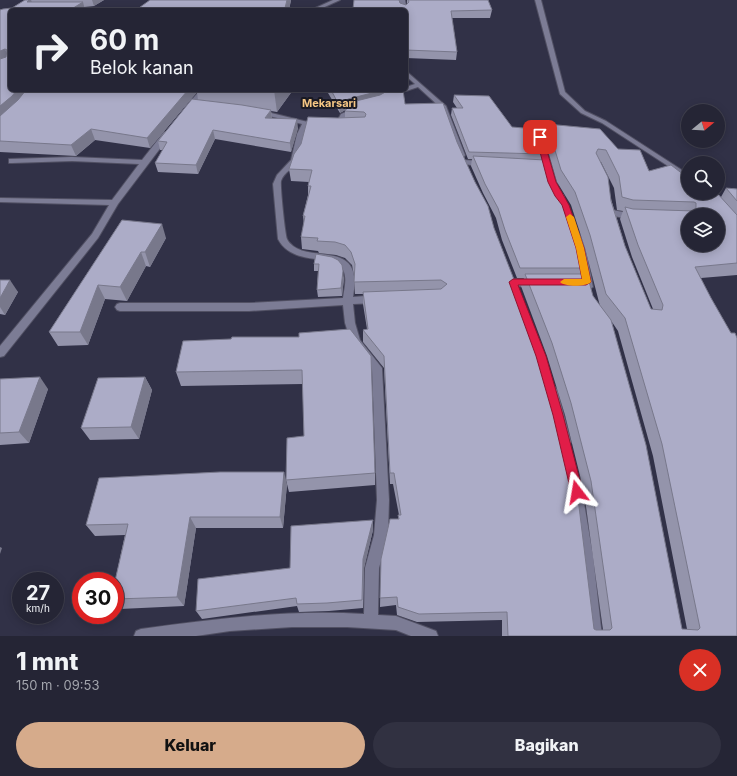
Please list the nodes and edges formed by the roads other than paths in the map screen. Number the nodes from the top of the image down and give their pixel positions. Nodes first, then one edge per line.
1 (337, 0) edge
2 (538, 0) edge
3 (80, 4) edge
4 (76, 8) edge
5 (319, 8) edge
6 (408, 74) edge
7 (420, 84) junction
8 (408, 88) edge
9 (202, 92) edge
10 (363, 107) edge
11 (251, 111) edge
12 (181, 117) edge
13 (346, 127) edge
14 (172, 128) edge
15 (540, 137) dead end
16 (12, 161) dead end
17 (144, 162) junction
18 (464, 162) junction
19 (495, 164) edge
20 (681, 172) edge
21 (470, 174) edge
22 (559, 196) edge
23 (0, 200) edge
24 (611, 202) edge
25 (114, 203) junction
26 (612, 213) junction
27 (641, 217) edge
28 (570, 219) edge
29 (615, 223) edge
30 (513, 282) edge
31 (542, 282) edge
32 (591, 295) edge
33 (386, 299) edge
34 (348, 300) junction
35 (120, 307) dead end
36 (0, 353) edge
37 (547, 378) edge
38 (568, 453) edge
39 (571, 469) edge
40 (371, 621) junction
41 (141, 636) edge
42 (431, 636) edge
43 (595, 636) edge

1 - 5 street
2 - 20 street
3 - 4 street
6 - 7 street
7 - 8 street
7 - 18 street
9 - 12 street
10 - 13 street
11 - 34 street
14 - 17 street
15 - 22 street
16 - 17 street
17 - 25 street
18 - 19 street
18 - 21 street
23 - 25 street
24 - 26 street
25 - 36 street
26 - 27 street
26 - 29 street
28 - 32 street
30 - 31 street
33 - 34 street
34 - 35 street
34 - 40 street
37 - 38 street
39 - 43 street
40 - 41 street
40 - 42 street

